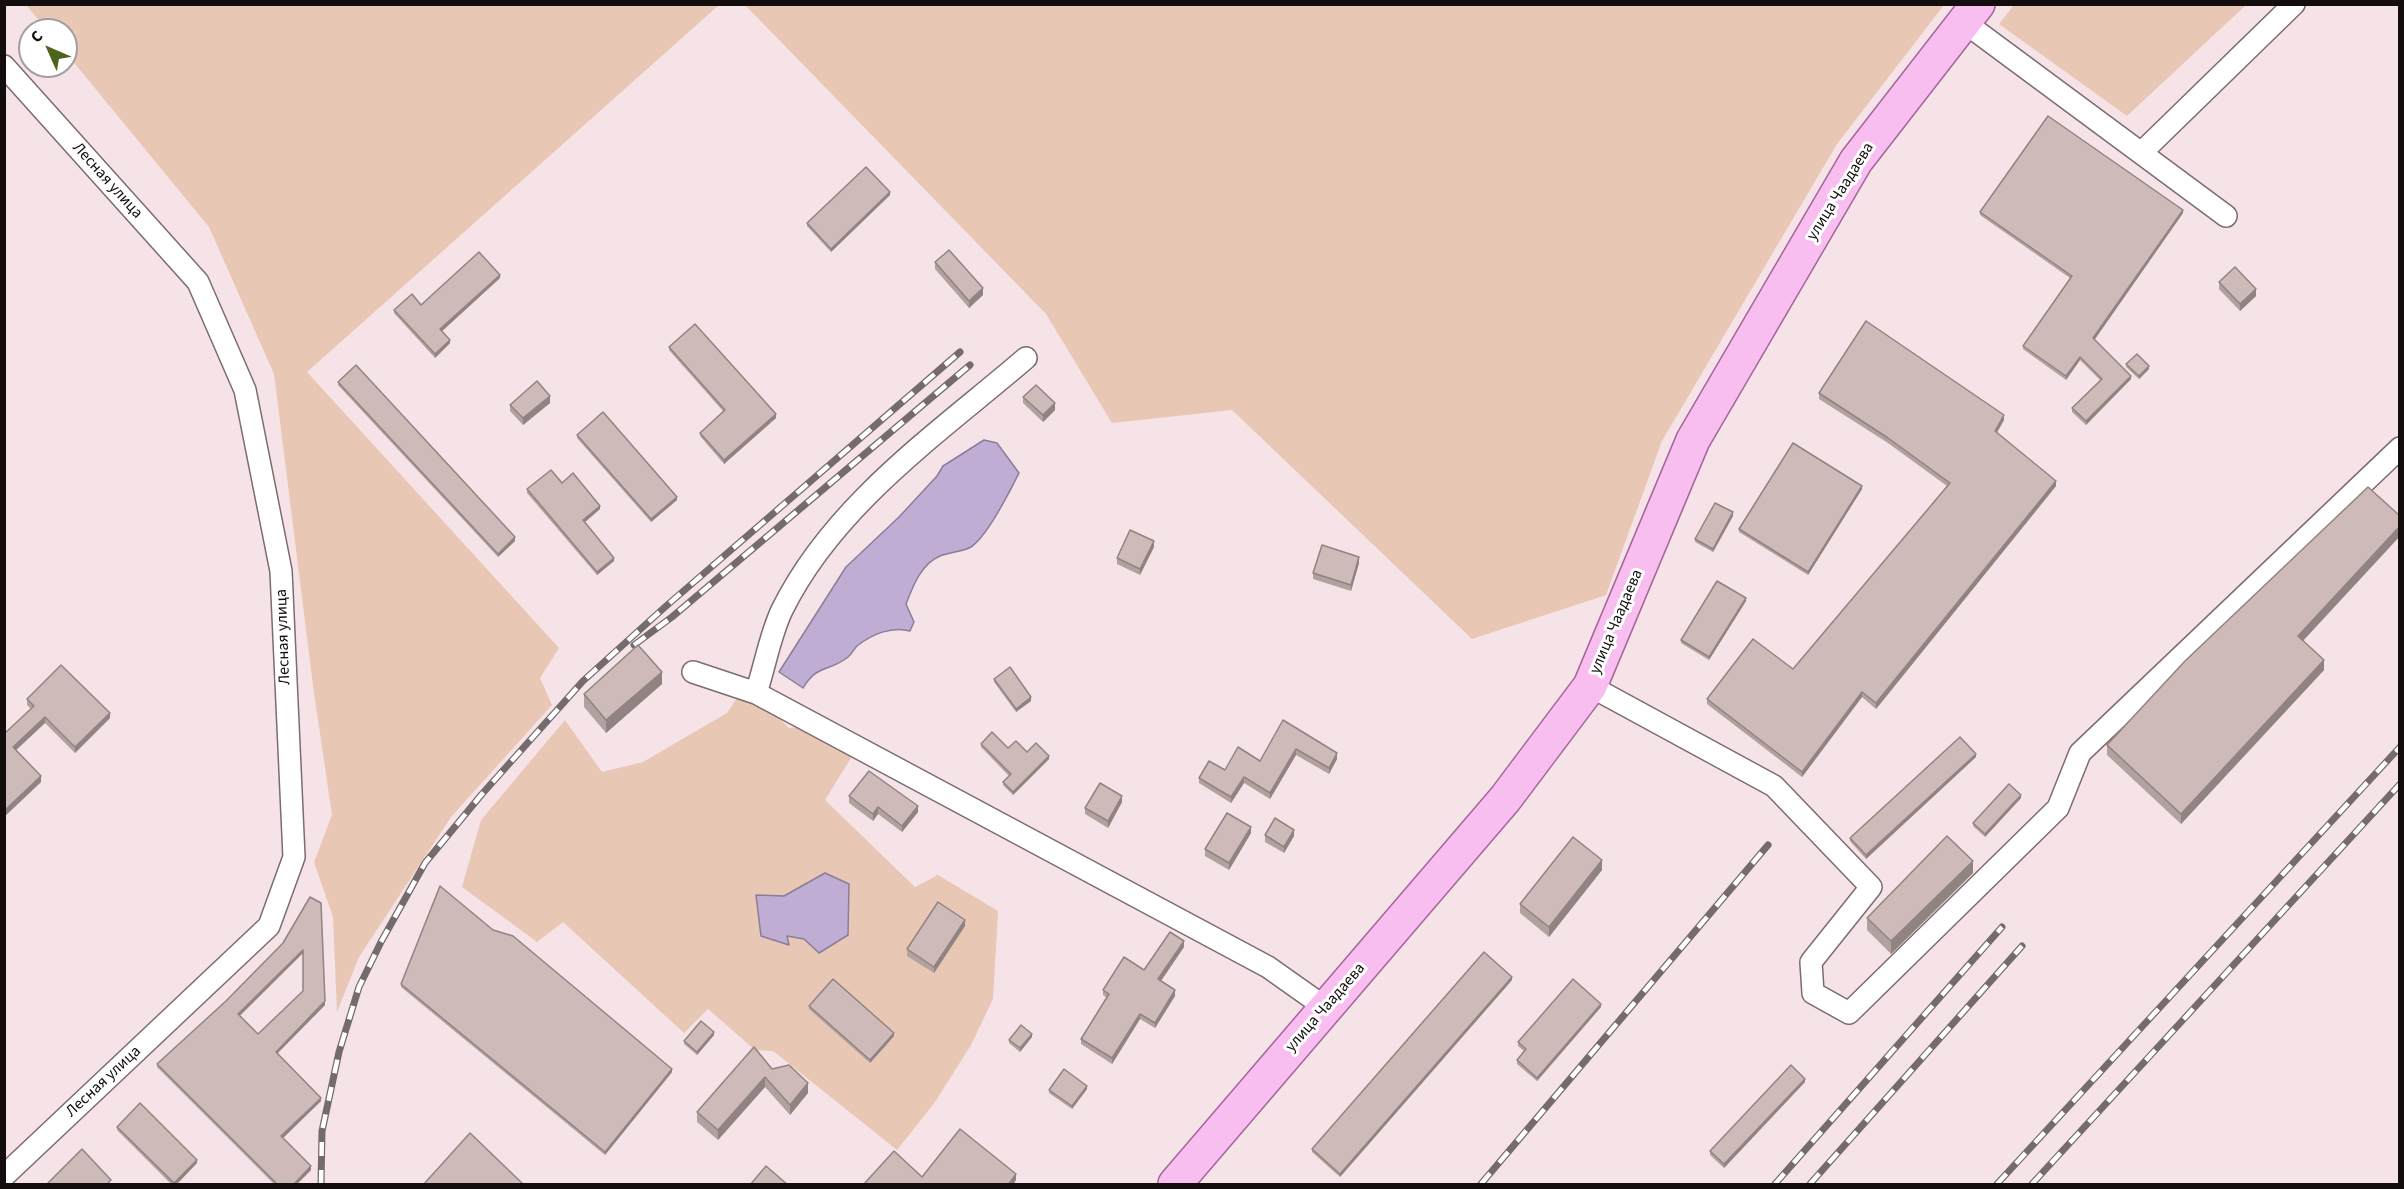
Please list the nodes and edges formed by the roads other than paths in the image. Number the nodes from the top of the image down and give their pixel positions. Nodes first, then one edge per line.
1 (2294, 4) edge
2 (1971, 13) edge
3 (4, 66) edge
4 (2140, 153) junction
5 (2226, 216) dead end
6 (1026, 358) dead end
7 (2400, 448) edge
8 (693, 672) dead end
9 (1590, 686) junction
10 (756, 693) junction
11 (1326, 1008) junction
12 (4, 1176) edge
13 (1175, 1185) edge

1 - 4 street
2 - 4 street
2 - 9 main road, улица Чаадаева
3 - 12 street, Лесная улица
4 - 5 street
6 - 10 street
7 - 9 street
8 - 10 street
9 - 11 main road, улица Чаадаева
10 - 11 street
11 - 13 main road, улица Чаадаева

